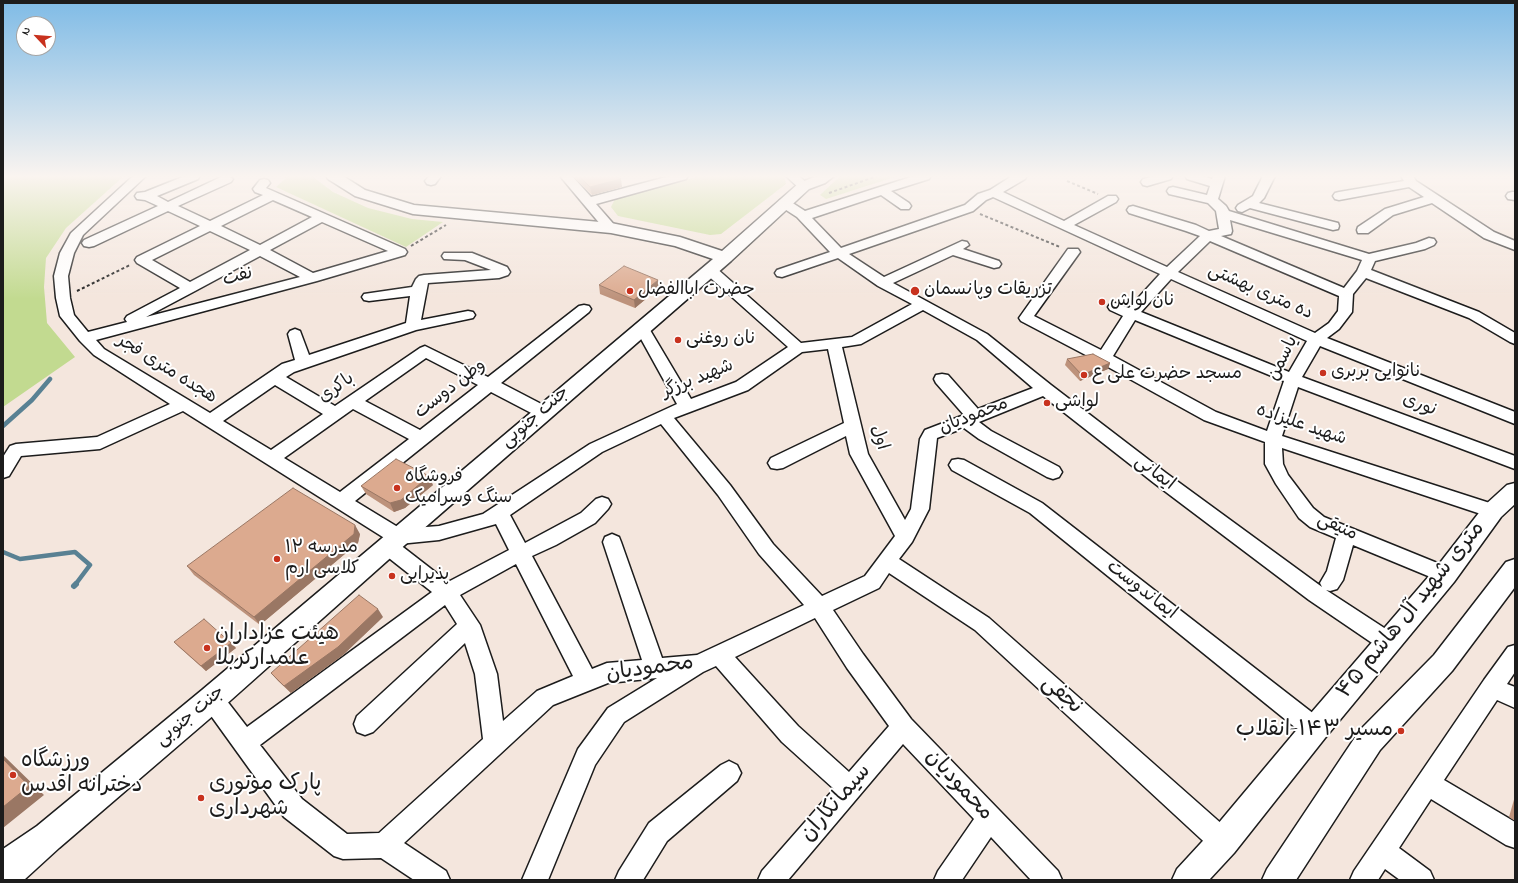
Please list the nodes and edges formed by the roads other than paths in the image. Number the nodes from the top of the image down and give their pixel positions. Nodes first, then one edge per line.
1 (95, 217) edge
2 (145, 217) edge
3 (193, 217) edge
4 (229, 217) edge
5 (322, 217) joint
6 (488, 217) edge
7 (601, 217) edge
8 (769, 217) edge
9 (805, 217) edge
10 (942, 217) edge
11 (1045, 217) edge
12 (1080, 217) edge
13 (1160, 217) edge
14 (1222, 217) edge
15 (1249, 217) edge
16 (1299, 217) edge
17 (1381, 217) edge
18 (1463, 217) edge
19 (1480, 217) edge
20 (211, 226) junction
21 (1064, 226) junction
22 (1333, 226) dead end
23 (611, 228) junction
24 (1363, 230) dead end
25 (1209, 236) junction
26 (1515, 236) edge
27 (1429, 242) dead end
28 (89, 243) dead end
29 (1515, 246) edge
30 (260, 250) junction
31 (1073, 252) road end
32 (839, 253) junction
33 (449, 256) dead end
34 (1369, 258) junction
35 (718, 264) junction
36 (994, 264) dead end
37 (1364, 272) junction
38 (782, 273) dead end
39 (1169, 273) junction
40 (312, 278) junction
41 (883, 283) junction
42 (190, 288) junction
43 (418, 291) junction
44 (1346, 294) junction
45 (369, 297) dead end
46 (923, 304) junction
47 (1114, 307) dead end
48 (584, 309) dead end
49 (1132, 313) junction
50 (468, 316) dead end
51 (413, 326) junction
52 (642, 328) junction
53 (107, 332) junction
54 (295, 334) dead end
55 (85, 338) junction
56 (1316, 339) junction
57 (1515, 339) edge
58 (834, 344) junction
59 (798, 348) junction
60 (1104, 358) junction
61 (304, 363) junction
62 (275, 378) junction
63 (942, 379) dead end
64 (1293, 379) junction
65 (490, 385) junction
66 (1045, 390) junction
67 (353, 402) junction
68 (184, 404) junction
69 (687, 406) junction
70 (544, 412) junction
71 (335, 414) junction
72 (663, 416) junction
73 (1515, 418) edge
74 (971, 419) junction
75 (211, 421) junction
76 (853, 425) junction
77 (422, 438) junction
78 (1273, 439) junction
79 (271, 458) junction
80 (777, 463) dead end
81 (1515, 463) edge
82 (958, 465) dead end
83 (3, 471) edge
84 (1053, 472) dead end
85 (1515, 491) edge
86 (341, 502) junction
87 (602, 504) dead end
88 (1493, 511) junction
89 (499, 512) junction
90 (1347, 534) junction
91 (905, 537) junction
92 (393, 541) junction
93 (612, 542) dead end
94 (520, 553) junction
95 (888, 562) junction
96 (1515, 569) edge
97 (1445, 575) junction
98 (1330, 583) dead end
99 (446, 592) junction
100 (819, 607) junction
101 (470, 625) junction
102 (1388, 642) junction
103 (719, 654) junction
104 (1515, 654) edge
105 (699, 664) junction
106 (655, 668) junction
107 (587, 681) junction
108 (1492, 687) junction
109 (1515, 698) edge
110 (212, 699) junction
111 (365, 724) dead end
112 (903, 727) junction
113 (1315, 729) junction
114 (244, 743) junction
115 (495, 743) junction
116 (729, 773) dead end
117 (1427, 783) junction
118 (850, 788) junction
119 (989, 819) junction
120 (1515, 836) edge
121 (48, 837) junction
122 (1224, 842) junction
123 (384, 845) junction
124 (1383, 852) junction
125 (3, 868) edge
126 (3, 878) edge
127 (437, 880) edge
128 (535, 880) edge
129 (628, 880) edge
130 (771, 880) edge
131 (947, 880) edge
132 (1049, 880) edge
133 (1188, 880) edge
134 (1278, 880) edge
135 (1363, 880) edge
136 (1421, 880) edge

1 - 55 street, هجده متری فجر
2 - 28 street
3 - 20 street
4 - 20 street
5 - 30 street
5 - 40 street, نفت
6 - 23 main road
7 - 23 street
8 - 35 main road, جنت جنوبی
9 - 32 street
10 - 32 street
11 - 21 street, ده متری بهشتی
12 - 21 street
13 - 25 street
14 - 25 street
15 - 34 street
16 - 22 street
17 - 24 street
18 - 29 street
19 - 26 street
20 - 30 street
20 - 42 street
21 - 39 street, ده متری بهشتی
23 - 35 main road
25 - 39 street
25 - 44 street
27 - 34 street
30 - 40 street
30 - 42 street
31 - 60 street, شهید علیزاده
32 - 38 street
32 - 41 street
33 - 43 street
34 - 37 street
35 - 52 main road, جنت جنوبی
35 - 59 street
36 - 41 street
37 - 44 street
37 - 57 street
39 - 49 street
39 - 56 street, ده متری بهشتی
40 - 53 street, نفت
41 - 46 street
42 - 53 street
43 - 45 street
43 - 51 street
44 - 56 street, یاسمن
46 - 58 street, شهید برزگر
46 - 66 street, ایمانی
47 - 49 street, نوری
48 - 65 street, وطن دوست
49 - 60 street
49 - 64 street, نوری
50 - 51 street
51 - 61 street
52 - 69 street
52 - 70 main road, جنت جنوبی
53 - 55 street, نفت
54 - 61 street
55 - 68 street, هجده متری فجر
56 - 64 street, یاسمن
56 - 73 street, ده متری بهشتی
58 - 59 street, شهید برزگر
58 - 76 street, اول
59 - 69 street, شهید برزگر
60 - 78 street, شهید علیزاده
61 - 62 street
62 - 71 street
62 - 75 street
63 - 74 street
64 - 78 street, یاسمن
64 - 81 street, نوری
65 - 67 street, باکری
65 - 70 street
65 - 77 street, وطن دوست
66 - 74 street, محمودیان
66 - 102 street, ایمانی
67 - 71 street, باکری
67 - 77 street
68 - 75 street, هجده متری فجر
68 - 83 street
69 - 72 street, شهید برزگر
70 - 92 main road, جنت جنوبی
71 - 79 street, باکری
72 - 89 street, شهید برزگر
72 - 100 street, محمودیان
74 - 84 street
74 - 91 street, محمودیان
75 - 79 street, هجده متری فجر
76 - 80 street
76 - 91 street, اول
77 - 86 street, وطن دوست
78 - 88 street, شهید علیزاده
78 - 90 street, منیقی
79 - 86 street, هجده متری فجر
82 - 113 street, ایماندوست
85 - 88 main road, ۴۵ متری شهید آل هاشم
86 - 92 street, هجده متری فجر
87 - 94 street
88 - 97 main road, ۴۵ متری شهید آل هاشم
89 - 92 street, شهید برزگر
89 - 94 street
90 - 97 street, منیقی
90 - 98 street
91 - 95 street, محمودیان
92 - 99 street, هجده متری فجر
92 - 110 main road, جنت جنوبی
93 - 106 street
94 - 99 street
94 - 107 street
95 - 100 street, محمودیان
95 - 122 street, نجفی
96 - 134 main road
97 - 102 main road, ۴۵ متری شهید آل هاشم
99 - 101 street, هجده متری فجر
99 - 114 street
100 - 103 street, محمودیان
100 - 112 street, محمودیان
101 - 111 street
101 - 115 street, هجده متری فجر
102 - 113 main road, ۴۵ متری شهید آل هاشم
103 - 105 street, محمودیان
103 - 118 street
104 - 108 street
105 - 106 street, محمودیان
105 - 128 street
106 - 107 street, محمودیان
107 - 115 street, محمودیان
108 - 109 street
108 - 117 street
110 - 114 street
110 - 121 main road, جنت جنوبی
112 - 118 street, سیمانکاران
112 - 119 street, محمودیان
113 - 122 main road, ۴۵ متری شهید آل هاشم
114 - 123 street
115 - 123 street, محمودیان
116 - 129 street
117 - 120 street
117 - 124 street
118 - 130 street, سیمانکاران
119 - 131 street
119 - 132 street, محمودیان
121 - 125 main road
121 - 126 main road
122 - 133 main road, ۴۵ متری شهید آل هاشم
123 - 127 street
124 - 135 street
124 - 136 street

